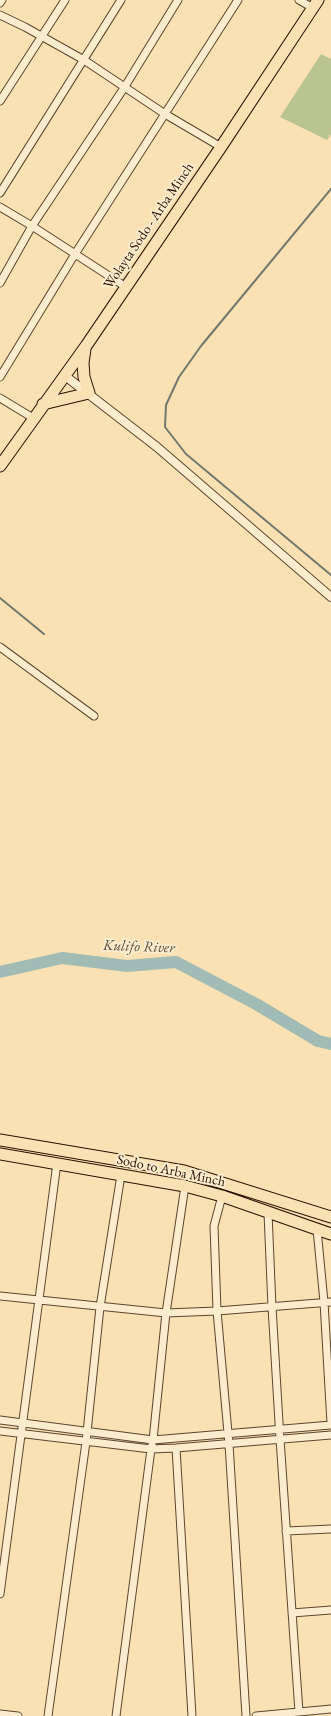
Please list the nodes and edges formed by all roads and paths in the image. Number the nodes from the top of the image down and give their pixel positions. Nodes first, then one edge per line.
1 (2, 0) edge
2 (64, 0) edge
3 (121, 0) edge
4 (178, 0) edge
5 (238, 0) edge
6 (299, 0) edge
7 (0, 3) edge
8 (315, 4) edge
9 (0, 15) edge
10 (41, 36) junction
11 (84, 60) junction
12 (124, 88) junction
13 (0, 101) edge
14 (165, 114) junction
15 (221, 147) junction
16 (0, 193) edge
17 (0, 207) edge
18 (32, 226) junction
19 (75, 254) junction
20 (0, 283) edge
21 (126, 287) junction
22 (86, 346) junction
23 (64, 375) junction
24 (0, 377) edge
25 (89, 393) junction
26 (0, 398) edge
27 (43, 404) junction
28 (33, 418) junction
29 (0, 466) edge
30 (331, 597) edge
31 (0, 647) edge
32 (94, 716) dead end
33 (0, 1140) edge
34 (0, 1154) edge
35 (57, 1163) junction
36 (121, 1175) junction
37 (185, 1186) junction
38 (235, 1186) junction
39 (226, 1198) junction
40 (268, 1213) junction
41 (331, 1217) edge
42 (317, 1229) junction
43 (331, 1234) edge
44 (0, 1296) edge
45 (39, 1300) junction
46 (328, 1302) edge
47 (100, 1307) junction
48 (272, 1307) junction
49 (217, 1311) junction
50 (166, 1313) junction
51 (0, 1420) edge
52 (24, 1423) junction
53 (331, 1424) edge
54 (279, 1429) junction
55 (0, 1431) edge
56 (87, 1432) junction
57 (22, 1434) junction
58 (228, 1434) junction
59 (331, 1436) edge
60 (280, 1439) junction
61 (153, 1440) junction
62 (86, 1442) junction
63 (229, 1444) junction
64 (176, 1448) junction
65 (150, 1449) junction
66 (331, 1529) edge
67 (286, 1531) junction
68 (0, 1594) edge
69 (331, 1610) edge
70 (292, 1613) junction
71 (331, 1709) edge
72 (299, 1712) junction
73 (0, 1714) edge
74 (18, 1716) edge
75 (48, 1716) edge
76 (116, 1716) edge
77 (192, 1716) edge
78 (246, 1716) edge
79 (256, 1716) edge

1 - 7 street
2 - 10 street
3 - 11 street
4 - 12 street
5 - 14 street
6 - 8 street
8 - 15 highway, Wolayta Sodo - Arba Minch
9 - 10 street
10 - 11 street
10 - 13 street
11 - 12 street
11 - 16 street
12 - 14 street
12 - 18 street
14 - 15 street
14 - 19 street
15 - 21 highway, Wolayta Sodo - Arba Minch
17 - 18 street
18 - 19 street
18 - 20 street
19 - 21 street
19 - 24 street
21 - 22 highway, Wolayta Sodo - Arba Minch
22 - 23 highway, Wolayta Sodo - Arba Minch
22 - 25 highway
23 - 25 street
23 - 27 highway, Wolayta Sodo - Arba Minch
25 - 27 highway
25 - 30 street
26 - 28 street
27 - 28 highway, Wolayta Sodo - Arba Minch
28 - 29 highway, Wolayta Sodo - Arba Minch
31 - 32 street
33 - 38 highway
34 - 35 highway, Sodo to Arba Minch
35 - 36 highway, Sodo to Arba Minch
35 - 45 street
36 - 37 highway, Sodo to Arba Minch
36 - 47 street
37 - 39 highway, Sodo to Arba Minch
37 - 50 street
38 - 39 highway
38 - 41 highway
39 - 40 highway, Sodo to Arba Minch
39 - 49 street
40 - 42 highway, Sodo to Arba Minch
40 - 48 street
42 - 43 highway, Sodo to Arba Minch
42 - 46 street
44 - 45 street
45 - 47 street
45 - 52 street
46 - 48 street
46 - 53 street
47 - 50 street
47 - 56 street
48 - 49 street
48 - 54 street
49 - 50 street
49 - 58 street
50 - 61 street
51 - 52 street
52 - 56 street
52 - 57 street
53 - 54 street
54 - 58 street
54 - 60 street
55 - 57 street
56 - 61 street
56 - 62 street
57 - 62 street
57 - 68 street
58 - 61 street
58 - 63 street
59 - 60 street
60 - 63 street
60 - 67 street
61 - 65 street
62 - 65 street
62 - 75 street
63 - 64 street
63 - 78 street
64 - 65 street
64 - 77 street
65 - 76 street
66 - 67 street
67 - 70 street
69 - 70 street
70 - 72 street
71 - 72 street
72 - 79 street
73 - 74 street

